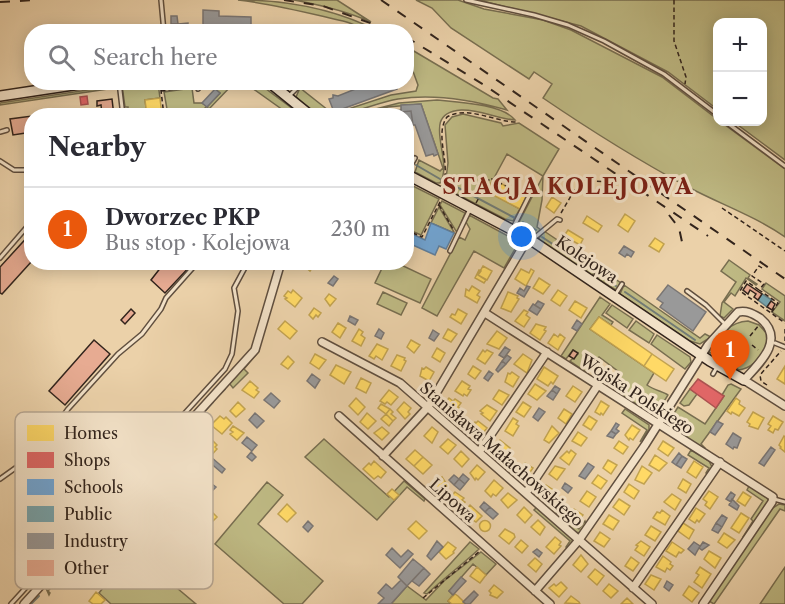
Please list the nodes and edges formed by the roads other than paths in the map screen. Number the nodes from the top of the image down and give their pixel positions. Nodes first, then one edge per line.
1 (161, 0) edge
2 (466, 0) edge
3 (164, 24) edge
4 (40, 90) edge
5 (120, 90) edge
6 (279, 90) edge
7 (295, 90) edge
8 (0, 96) edge
9 (288, 97) junction
10 (122, 108) edge
11 (301, 108) edge
12 (713, 112) edge
13 (731, 126) edge
14 (7, 130) dead end
15 (0, 132) edge
16 (0, 161) edge
17 (785, 166) edge
18 (24, 170) edge
19 (414, 178) edge
20 (529, 196) road end
21 (474, 204) junction
22 (559, 219) road end
23 (24, 230) edge
24 (512, 230) junction
25 (530, 239) junction
26 (450, 251) dead end
27 (0, 258) edge
28 (600, 269) dead end
29 (191, 270) edge
30 (244, 270) edge
31 (279, 270) edge
32 (593, 281) junction
33 (622, 284) dead end
34 (687, 291) dead end
35 (614, 296) junction
36 (485, 313) junction
37 (726, 325) junction
38 (322, 342) dead end
39 (775, 343) junction
40 (784, 347) edge
41 (547, 352) junction
42 (702, 355) junction
43 (744, 381) junction
44 (598, 386) junction
45 (785, 406) edge
46 (428, 407) junction
47 (66, 412) edge
48 (186, 412) edge
49 (199, 412) edge
50 (339, 416) dead end
51 (659, 424) junction
52 (479, 452) junction
53 (383, 456) junction
54 (720, 462) junction
55 (15, 468) edge
56 (0, 479) edge
57 (526, 493) junction
58 (774, 498) junction
59 (785, 502) edge
60 (579, 540) junction
61 (633, 588) junction
62 (25, 589) edge
63 (38, 589) edge
64 (536, 591) junction
65 (11, 604) edge
66 (24, 604) edge
67 (550, 604) edge
68 (652, 604) edge
69 (703, 604) edge

1 - 3 lane
2 - 12 lane
4 - 8 street
5 - 10 lane
6 - 9 street
7 - 9 lane
9 - 11 street
13 - 17 lane
14 - 15 lane
16 - 18 lane
19 - 21 street, Kolejowa
20 - 24 lane
21 - 24 street, Kolejowa
21 - 26 lane
22 - 25 lane
23 - 27 lane
24 - 25 street, Kolejowa
25 - 32 street, Kolejowa
25 - 36 street
28 - 32 lane
29 - 47 lane
30 - 48 lane
31 - 49 street
32 - 35 street, Kolejowa
33 - 35 lane
34 - 37 lane
35 - 42 street, Kolejowa
36 - 41 street, Wojska Polskiego
36 - 46 street
37 - 39 street
37 - 42 street
38 - 46 street, Stanisława Małachowskiego
39 - 40 lane
39 - 43 street
41 - 44 street, Wojska Polskiego
41 - 52 street
42 - 43 street, Kolejowa
42 - 51 street
43 - 45 street
44 - 51 street, Wojska Polskiego
44 - 57 street
46 - 52 street, Stanisława Małachowskiego
46 - 53 street
50 - 53 street, Lipowa
51 - 54 street, Wojska Polskiego
51 - 60 street
52 - 57 street, Stanisława Małachowskiego
53 - 64 street, Lipowa
54 - 58 street, Wojska Polskiego
54 - 61 street
55 - 56 lane
57 - 60 street, Stanisława Małachowskiego
58 - 59 lane
58 - 69 street
60 - 61 street, Stanisława Małachowskiego
60 - 64 street
61 - 68 street, Stanisława Małachowskiego
62 - 65 lane
63 - 66 street
64 - 67 street, Lipowa

